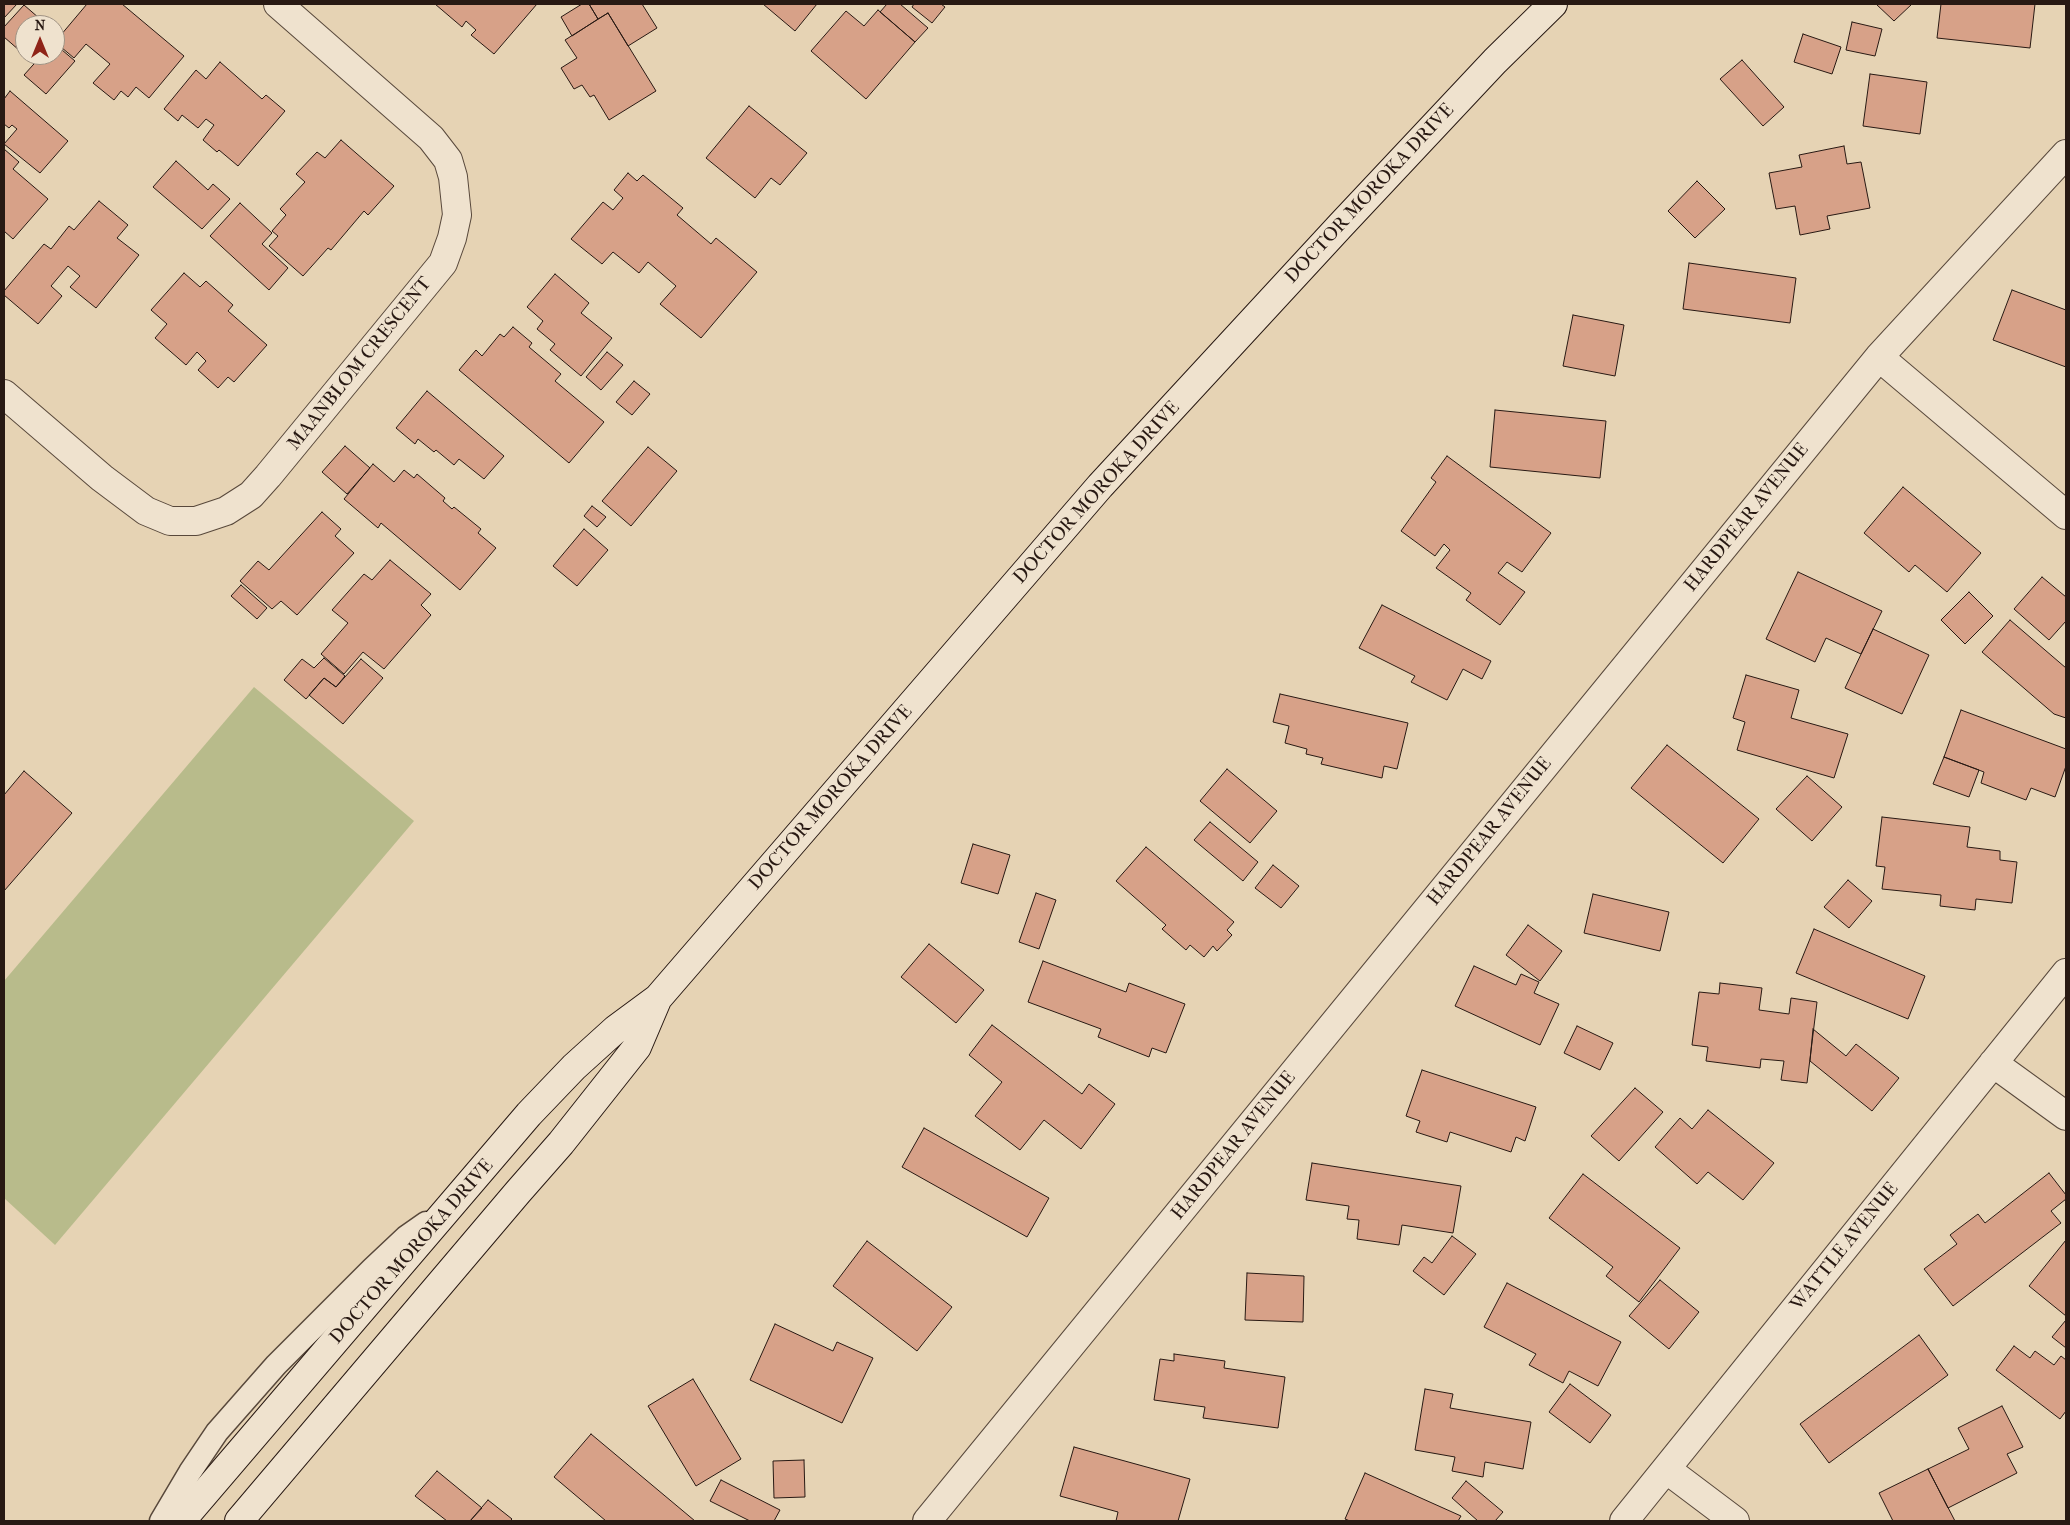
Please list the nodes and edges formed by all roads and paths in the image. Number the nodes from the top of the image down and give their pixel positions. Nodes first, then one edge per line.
1 (278, 4) edge
2 (1553, 4) edge
3 (2066, 154) edge
4 (1878, 357) junction
5 (4, 394) edge
6 (2066, 515) edge
7 (2066, 974) edge
8 (658, 998) junction
9 (1993, 1064) junction
10 (2066, 1116) edge
11 (454, 1204) junction
12 (1666, 1469) junction
13 (161, 1521) edge
14 (181, 1521) edge
15 (239, 1521) edge
16 (927, 1521) edge
17 (1624, 1521) edge
18 (1735, 1521) edge

1 - 5 street, MAANBLOM CRESCENT
2 - 8 street, DOCTOR MOROKA DRIVE
3 - 4 street, HARDPEAR AVENUE
4 - 6 street
4 - 16 street, HARDPEAR AVENUE
7 - 9 street, WATTLE AVENUE
8 - 11 street, DOCTOR MOROKA DRIVE
8 - 15 street, DOCTOR MOROKA DRIVE
9 - 10 street
9 - 12 street, WATTLE AVENUE
11 - 13 lane
11 - 14 street, DOCTOR MOROKA DRIVE
12 - 17 street, WATTLE AVENUE
12 - 18 street

